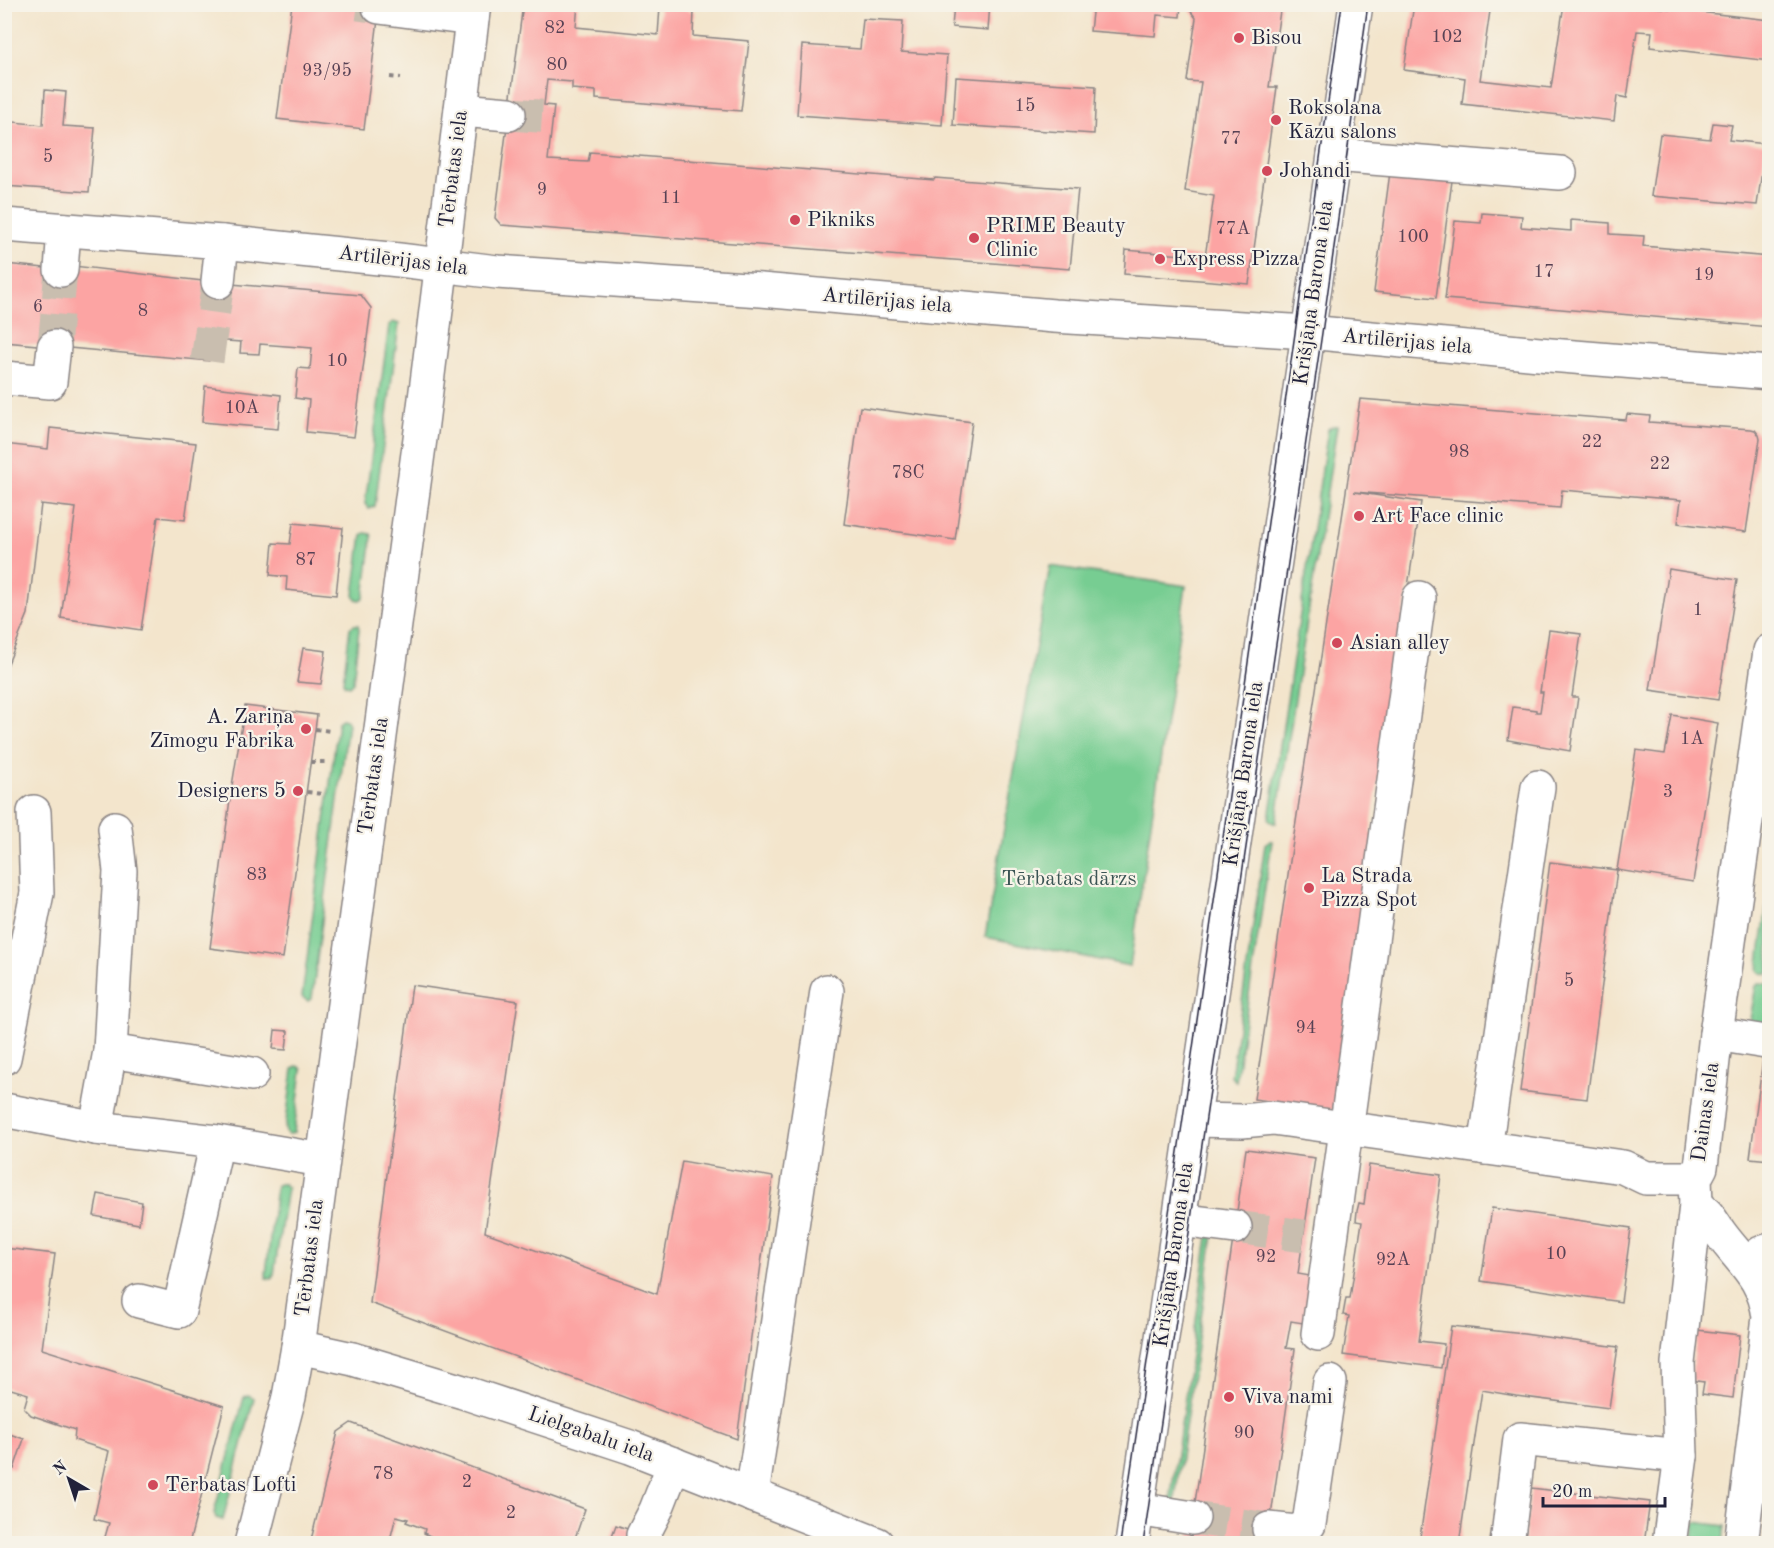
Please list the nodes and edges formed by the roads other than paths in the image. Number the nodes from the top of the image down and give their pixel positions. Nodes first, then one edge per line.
1 (1356, 4) edge
2 (380, 7) dead end
3 (473, 12) edge
4 (461, 110) junction
5 (509, 114) tunnel mouth
6 (1334, 155) junction
7 (1560, 173) dead end
8 (4, 225) edge
9 (64, 230) junction
10 (222, 242) junction
11 (442, 265) junction
12 (61, 270) tunnel mouth
13 (218, 282) tunnel mouth
14 (1308, 332) junction
15 (54, 347) tunnel mouth
16 (1770, 373) edge
17 (4, 378) edge
18 (1419, 598) dead end
19 (1770, 651) edge
20 (1538, 787) dead end
21 (34, 812) dead end
22 (115, 828) dead end
23 (827, 991) dead end
24 (1716, 1034) junction
25 (1766, 1042) dead end
26 (110, 1052) junction
27 (4, 1058) edge
28 (252, 1074) dead end
29 (4, 1110) edge
30 (1194, 1120) junction
31 (96, 1128) junction
32 (1345, 1128) junction
33 (216, 1142) junction
34 (1485, 1148) junction
35 (322, 1160) junction
36 (1696, 1191) junction
37 (1179, 1220) junction
38 (1235, 1227) tunnel mouth
39 (1758, 1257) edge
40 (139, 1301) dead end
41 (1318, 1334) dead end
42 (298, 1347) junction
43 (1330, 1382) dead end
44 (1681, 1456) junction
45 (674, 1464) junction
46 (752, 1495) junction
47 (1137, 1509) junction
48 (1193, 1518) tunnel mouth
49 (1269, 1529) tunnel mouth
50 (643, 1535) dead end
51 (251, 1544) edge
52 (877, 1544) edge
53 (1132, 1544) edge
54 (1507, 1544) edge
55 (1669, 1544) edge
56 (1741, 1544) edge

1 - 6 street, Krišjāņa Barona iela
2 - 3 street
3 - 4 street, Tērbatas iela
4 - 5 street
4 - 11 street, Tērbatas iela
6 - 7 street
6 - 14 street, Krišjāņa Barona iela
8 - 9 street, Artilērijas iela
9 - 10 street, Artilērijas iela
9 - 12 street
10 - 11 street, Artilērijas iela
10 - 13 street
11 - 14 street, Artilērijas iela
11 - 35 street, Tērbatas iela
14 - 16 street, Artilērijas iela
14 - 30 street, Krišjāņa Barona iela
15 - 17 street
18 - 32 street
19 - 24 street, Dainas iela
20 - 34 street
21 - 27 street
22 - 26 street
23 - 46 street
24 - 25 street
24 - 36 street, Dainas iela
26 - 28 street
26 - 31 street
29 - 31 street
30 - 32 street, Dainas iela
30 - 37 street, Krišjāņa Barona iela
31 - 33 street
32 - 34 street, Dainas iela
32 - 41 street
33 - 35 street
33 - 40 street
34 - 36 street, Dainas iela
35 - 42 street, Tērbatas iela
36 - 39 street
36 - 44 street
37 - 38 street
37 - 47 street, Krišjāņa Barona iela
39 - 56 street
42 - 45 street, Lielgabalu iela
42 - 51 street, Tērbatas iela
43 - 49 street
44 - 54 street
44 - 55 street
45 - 46 street, Lielgabalu iela
45 - 50 street
46 - 52 street, Lielgabalu iela
47 - 48 street
47 - 53 street, Krišjāņa Barona iela

